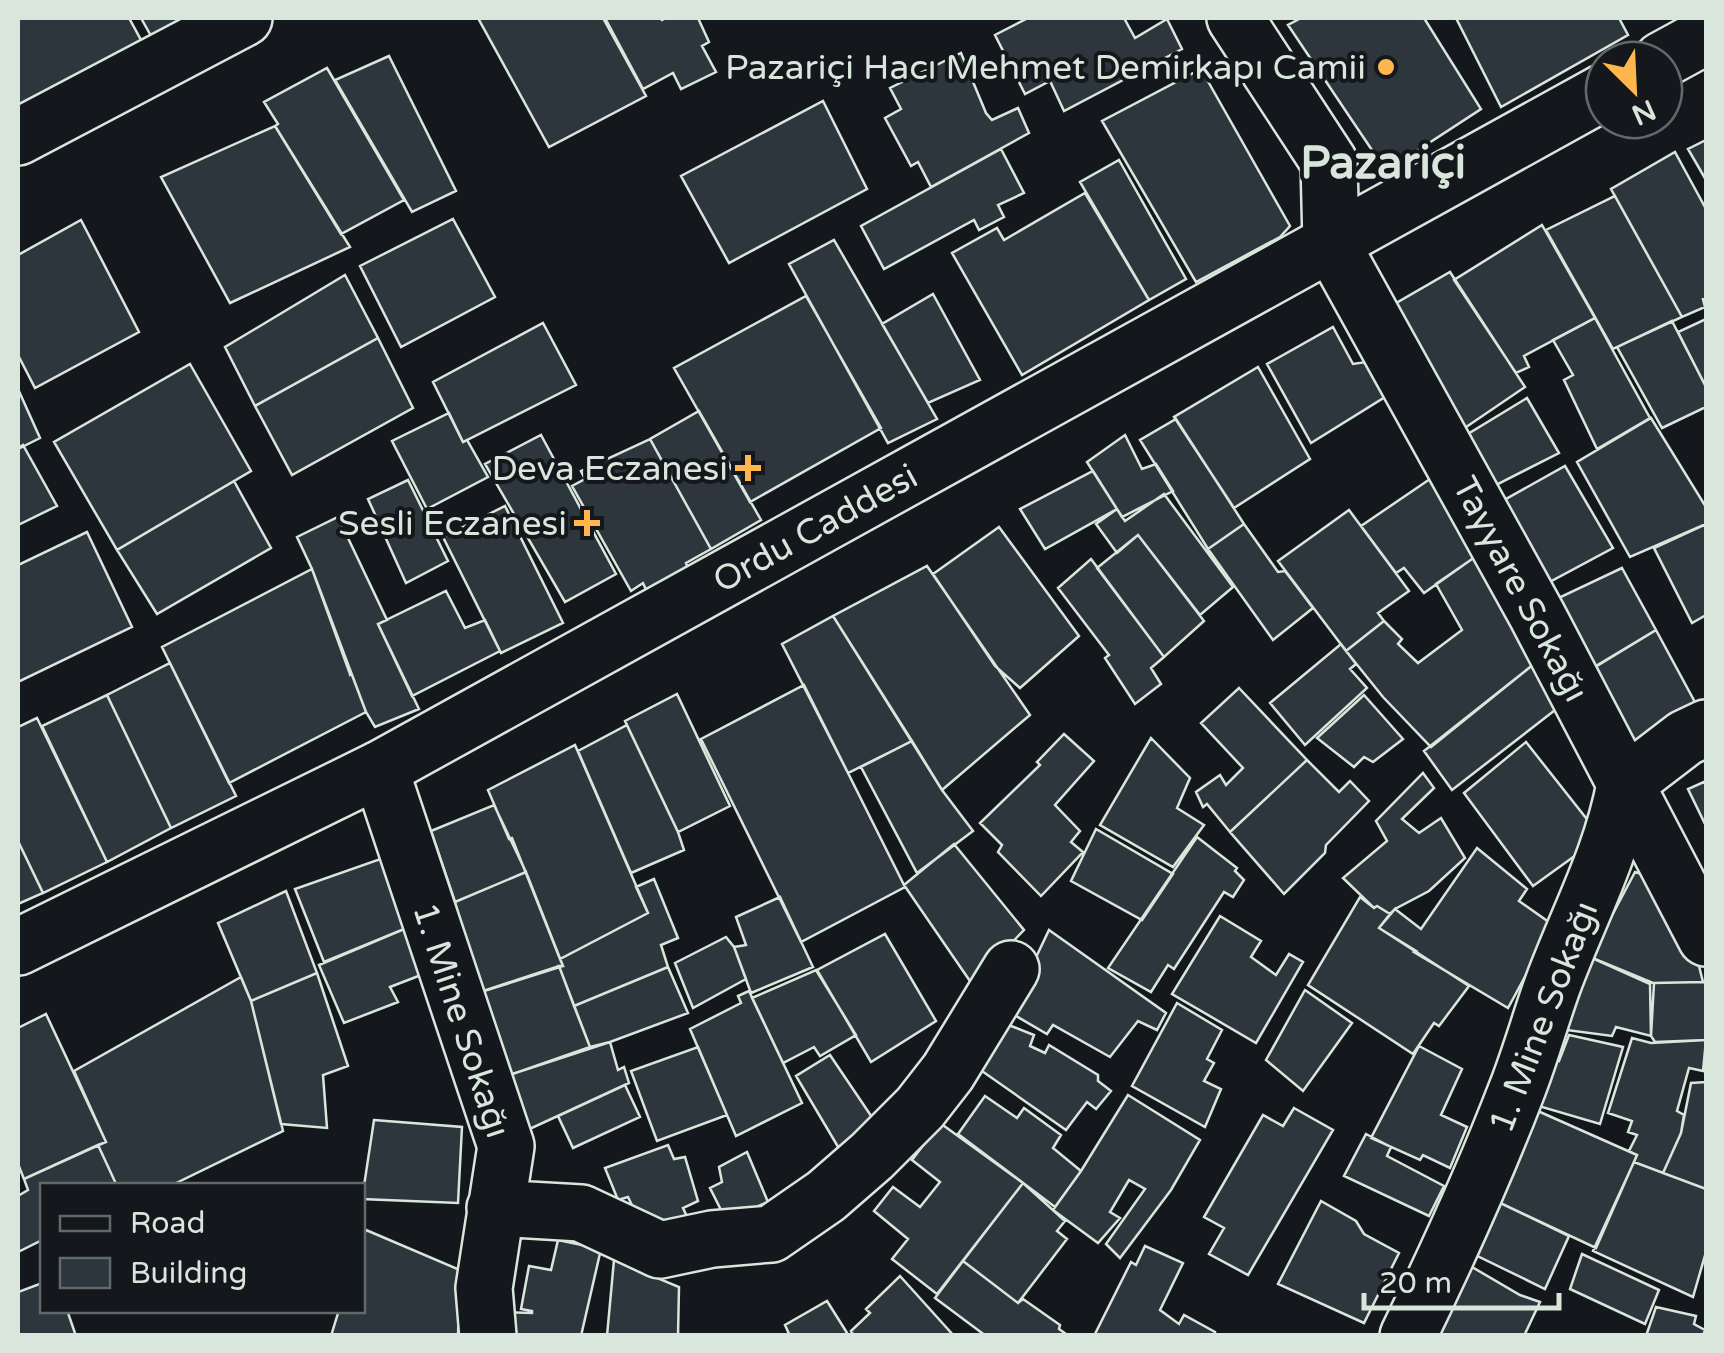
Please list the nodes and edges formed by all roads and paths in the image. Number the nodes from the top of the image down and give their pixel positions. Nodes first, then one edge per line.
1 (244, 18) edge
2 (1235, 18) edge
3 (1706, 36) edge
4 (1684, 48) edge
5 (1584, 103) edge
6 (18, 137) edge
7 (1332, 243) junction
8 (1706, 728) edge
9 (380, 769) junction
10 (1624, 784) junction
11 (1706, 938) edge
12 (18, 948) edge
13 (1011, 969) dead end
14 (495, 1208) junction
15 (488, 1336) edge
16 (1408, 1336) edge

1 - 6 street
2 - 7 street
3 - 4 street
5 - 7 street, Ordu Caddesi
7 - 9 street, Ordu Caddesi
7 - 10 street, Tayyare Sokağı
8 - 10 street
9 - 12 street, Ordu Caddesi
9 - 14 street, 1. Mine Sokağı
10 - 11 street, Tayyare Sokağı
10 - 16 street, 1. Mine Sokağı
13 - 14 street
14 - 15 street, 1. Mine Sokağı

